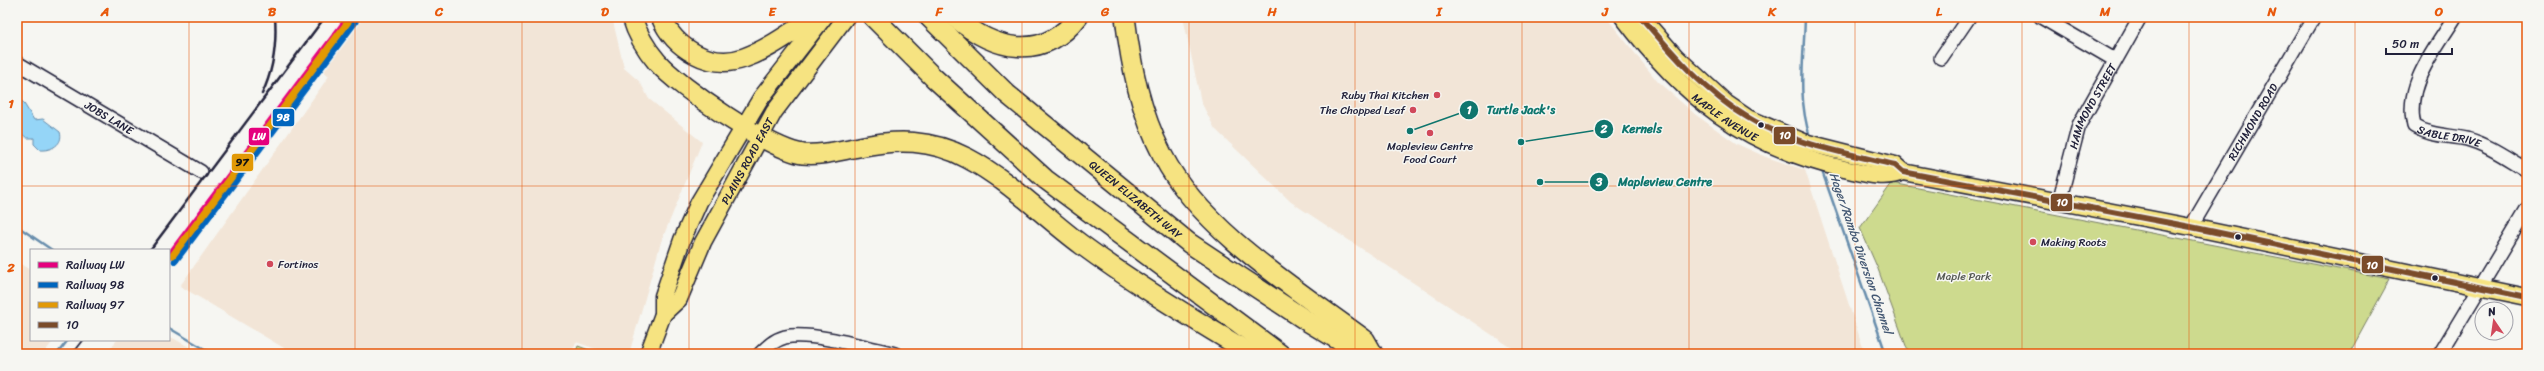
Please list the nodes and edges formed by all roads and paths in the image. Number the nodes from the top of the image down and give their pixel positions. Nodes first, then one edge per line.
1 (632, 17) edge
2 (661, 17) edge
3 (816, 17) edge
4 (824, 17) edge
5 (846, 17) edge
6 (929, 17) edge
7 (955, 17) edge
8 (1078, 17) edge
9 (1125, 17) edge
10 (1624, 17) edge
11 (1641, 17) edge
12 (1969, 17) edge
13 (2041, 17) edge
14 (2140, 17) edge
15 (2314, 17) edge
16 (2455, 17) edge
17 (870, 19) edge
18 (1941, 58) dead end
19 (2115, 60) junction
20 (17, 63) edge
21 (752, 132) junction
22 (2527, 170) edge
23 (201, 172) dead end
24 (1903, 172) junction
25 (2059, 202) junction
26 (2527, 210) edge
27 (2191, 227) junction
28 (2479, 287) junction
29 (2527, 297) edge
30 (663, 314) junction
31 (648, 354) edge
32 (760, 354) edge
33 (895, 354) edge
34 (1250, 354) edge
35 (1280, 354) edge
36 (1362, 354) edge
37 (1373, 354) edge
38 (2440, 354) edge

1 - 21 highway
2 - 3 highway
4 - 21 main road, PLAINS ROAD EAST
5 - 21 main road, PLAINS ROAD EAST
6 - 36 highway, QUEEN ELIZABETH WAY
7 - 8 highway
9 - 37 highway
10 - 24 main road, MAPLE AVENUE
11 - 24 main road, MAPLE AVENUE
12 - 18 street
13 - 19 street
14 - 19 street, HAMMOND STREET
15 - 27 street, RICHMOND ROAD
16 - 22 street, SABLE DRIVE
17 - 35 highway
19 - 25 street, HAMMOND STREET
20 - 23 street, JOBS LANE
21 - 30 main road, PLAINS ROAD EAST
21 - 30 main road, PLAINS ROAD EAST
21 - 34 highway
24 - 25 main road, MAPLE AVENUE
25 - 27 main road, MAPLE AVENUE
26 - 28 street
27 - 28 main road, MAPLE AVENUE
28 - 29 main road, MAPLE AVENUE
28 - 38 street
30 - 31 main road, PLAINS ROAD EAST
32 - 33 street

